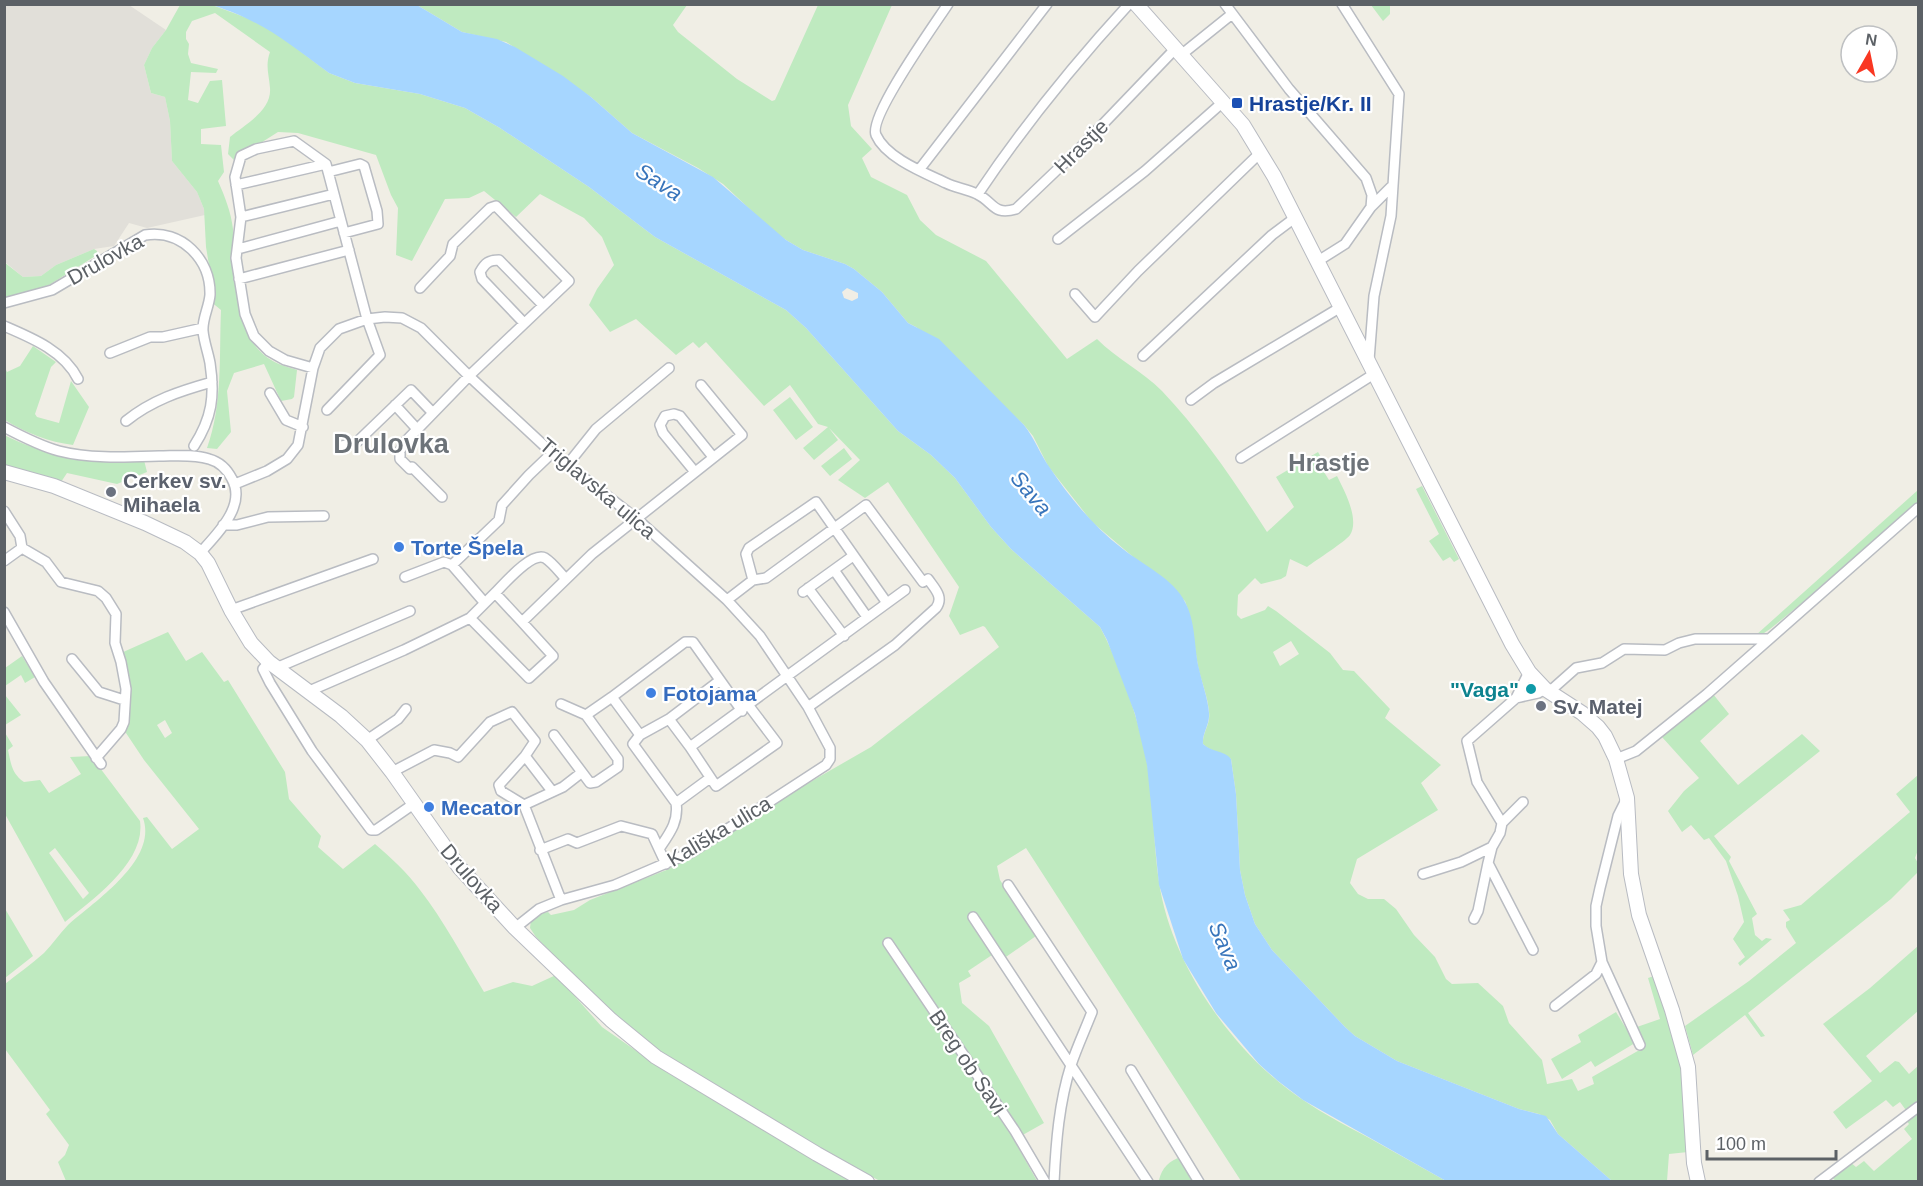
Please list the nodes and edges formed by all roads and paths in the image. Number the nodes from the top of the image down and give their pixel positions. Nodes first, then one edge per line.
1 (948, 4) edge
2 (1047, 4) edge
3 (1129, 4) edge
4 (1136, 4) edge
5 (1225, 4) edge
6 (1342, 4) edge
7 (1232, 14) junction
8 (1178, 52) junction
9 (1223, 102) junction
10 (1261, 153) junction
11 (327, 168) junction
12 (919, 170) junction
13 (236, 185) junction
14 (1391, 187) junction
15 (334, 194) junction
16 (978, 194) junction
17 (1371, 207) junction
18 (242, 217) junction
19 (1296, 217) junction
20 (341, 221) junction
21 (344, 233) junction
22 (1058, 239) dead end
23 (238, 249) junction
24 (349, 250) junction
25 (1318, 261) junction
26 (239, 279) junction
27 (420, 288) dead end
28 (1075, 294) dead end
29 (4, 303) edge
30 (543, 305) junction
31 (1341, 307) junction
32 (367, 319) junction
33 (524, 323) junction
34 (4, 326) edge
35 (203, 328) junction
36 (110, 353) dead end
37 (1143, 356) dead end
38 (313, 368) junction
39 (669, 368) dead end
40 (1371, 368) junction
41 (469, 376) junction
42 (78, 379) dead end
43 (212, 382) junction
44 (701, 385) dead end
45 (270, 393) dead end
46 (1191, 400) dead end
47 (395, 405) junction
48 (327, 410) dead end
49 (433, 413) junction
50 (126, 421) dead end
51 (4, 427) edge
52 (303, 427) junction
53 (417, 429) junction
54 (194, 446) dead end
55 (342, 446) dead end
56 (552, 453) junction
57 (713, 457) junction
58 (1241, 458) dead end
59 (568, 464) junction
60 (4, 472) edge
61 (695, 472) junction
62 (235, 484) junction
63 (442, 497) dead end
64 (1918, 508) edge
65 (4, 511) edge
66 (324, 516) dead end
67 (636, 519) junction
68 (223, 525) junction
69 (834, 528) junction
70 (22, 548) junction
71 (200, 553) junction
72 (853, 556) junction
73 (373, 559) dead end
74 (4, 561) edge
75 (452, 566) junction
76 (834, 570) junction
77 (405, 577) dead end
78 (566, 579) junction
79 (753, 580) junction
80 (905, 590) dead end
81 (495, 593) junction
82 (727, 600) junction
83 (484, 602) junction
84 (887, 603) junction
85 (231, 610) junction
86 (410, 611) dead end
87 (4, 612) edge
88 (867, 617) junction
89 (470, 618) junction
90 (522, 622) junction
91 (844, 636) junction
92 (1769, 639) junction
93 (72, 659) dead end
94 (273, 665) junction
95 (1529, 672) junction
96 (788, 676) junction
97 (719, 681) junction
98 (1547, 691) junction
99 (307, 692) junction
100 (612, 697) junction
101 (1516, 698) junction
102 (124, 700) junction
103 (561, 704) dead end
104 (808, 707) junction
105 (406, 709) dead end
106 (745, 709) junction
107 (586, 715) junction
108 (669, 719) junction
109 (554, 735) dead end
110 (640, 735) junction
111 (367, 740) junction
112 (633, 744) junction
113 (690, 747) junction
114 (525, 756) junction
115 (618, 759) junction
116 (1616, 759) junction
117 (392, 772) junction
118 (581, 773) junction
119 (710, 778) junction
120 (552, 791) junction
121 (1628, 798) junction
122 (1523, 802) dead end
123 (415, 803) junction
124 (676, 803) junction
125 (524, 805) junction
126 (1502, 823) junction
127 (1491, 847) junction
128 (659, 849) junction
129 (540, 850) junction
130 (1488, 863) junction
131 (666, 864) junction
132 (1423, 874) dead end
133 (1008, 885) dead end
134 (561, 900) junction
135 (973, 917) dead end
136 (1474, 919) dead end
137 (515, 927) junction
138 (888, 943) dead end
139 (1533, 950) dead end
140 (1602, 962) junction
141 (1555, 1006) dead end
142 (1640, 1045) dead end
143 (1071, 1065) junction
144 (1131, 1070) dead end
145 (1918, 1107) edge
146 (867, 1182) edge
147 (1045, 1182) edge
148 (1054, 1182) edge
149 (1148, 1182) edge
150 (1199, 1182) edge
151 (1698, 1182) edge
152 (1820, 1182) edge

1 - 12 street, Hrastje
2 - 12 street
3 - 16 street
4 - 8 street
5 - 7 street
6 - 14 street
7 - 8 street, Hrastje
7 - 17 street
8 - 9 street
8 - 16 street, Hrastje
9 - 10 street
9 - 22 street
10 - 19 street
10 - 28 street
11 - 13 street
11 - 13 street
11 - 15 street
11 - 21 street
12 - 16 street, Hrastje
13 - 18 street
14 - 17 street
14 - 40 street
15 - 18 street
15 - 20 street
17 - 25 street
18 - 23 street
19 - 25 street
19 - 37 street
20 - 21 street
20 - 23 street
21 - 24 street
23 - 26 street
24 - 26 street
24 - 32 street
25 - 31 street
26 - 38 street
27 - 30 street
29 - 35 street, Drulovka
30 - 33 street
30 - 33 street
31 - 40 street
31 - 46 street
32 - 38 street, Triglavska ulica
32 - 41 street, Triglavska ulica
32 - 48 street
33 - 41 street
34 - 42 street
35 - 36 street
35 - 43 street, Drulovka
38 - 52 street
39 - 59 street
40 - 58 street
40 - 95 street
41 - 49 street
41 - 56 street, Triglavska ulica
43 - 50 street
43 - 54 street, Drulovka
44 - 57 street
45 - 52 street
47 - 49 street
47 - 53 street
47 - 55 street
49 - 53 street
51 - 62 street
52 - 62 street
53 - 63 street
56 - 59 street, Triglavska ulica
56 - 75 street
57 - 61 street
57 - 61 street
59 - 67 street, Triglavska ulica
60 - 71 street, Drulovka
61 - 67 street
62 - 68 street
64 - 92 street
65 - 70 street
66 - 68 street
67 - 78 street
67 - 82 street, Triglavska ulica
68 - 71 street
69 - 72 street
69 - 79 street
69 - 79 street
69 - 104 street
70 - 74 street
70 - 102 street
71 - 85 street, Drulovka
72 - 76 street
72 - 84 street
73 - 85 street
75 - 77 street
75 - 83 street
76 - 88 street
76 - 91 street
78 - 81 street
78 - 90 street
79 - 82 street
80 - 84 street
81 - 83 street
81 - 90 street
82 - 96 street, Kališka ulica
83 - 89 street
84 - 88 street
85 - 94 street, Drulovka
86 - 94 street
87 - 102 street
88 - 91 street
89 - 90 street
89 - 99 street
91 - 96 street
92 - 98 street
92 - 116 street
93 - 102 street
94 - 99 street, Drulovka
94 - 123 street
95 - 98 street
95 - 101 street
96 - 104 street, Kališka ulica
96 - 106 street
97 - 100 street, Kališka ulica
97 - 106 street, Kališka ulica
97 - 108 street
98 - 101 street
98 - 116 street
99 - 111 street, Drulovka
100 - 107 street
100 - 110 street
101 - 126 street
103 - 107 street
104 - 131 street, Kališka ulica
105 - 111 street
106 - 113 street
106 - 119 street, Kališka ulica
107 - 115 street
108 - 110 street
108 - 113 street
109 - 118 street
110 - 112 street
111 - 117 street, Drulovka
112 - 115 street
112 - 124 street
113 - 119 street
114 - 117 street
114 - 120 street
114 - 125 street
115 - 118 street
116 - 121 street
117 - 123 street, Drulovka
118 - 120 street
119 - 124 street, Kališka ulica
120 - 125 street
121 - 140 street
121 - 151 street
122 - 126 street
123 - 137 street, Drulovka
124 - 128 street
125 - 129 street
126 - 127 street
127 - 130 street
127 - 132 street
128 - 129 street
128 - 131 street
129 - 134 street
130 - 136 street
130 - 139 street
131 - 134 street, Kališka ulica
133 - 143 street
134 - 137 street, Kališka ulica
135 - 143 street
137 - 146 street, Drulovka
138 - 147 street, Breg ob Savi
140 - 141 street
140 - 142 street
143 - 148 street
143 - 149 street
144 - 150 street
145 - 152 street

